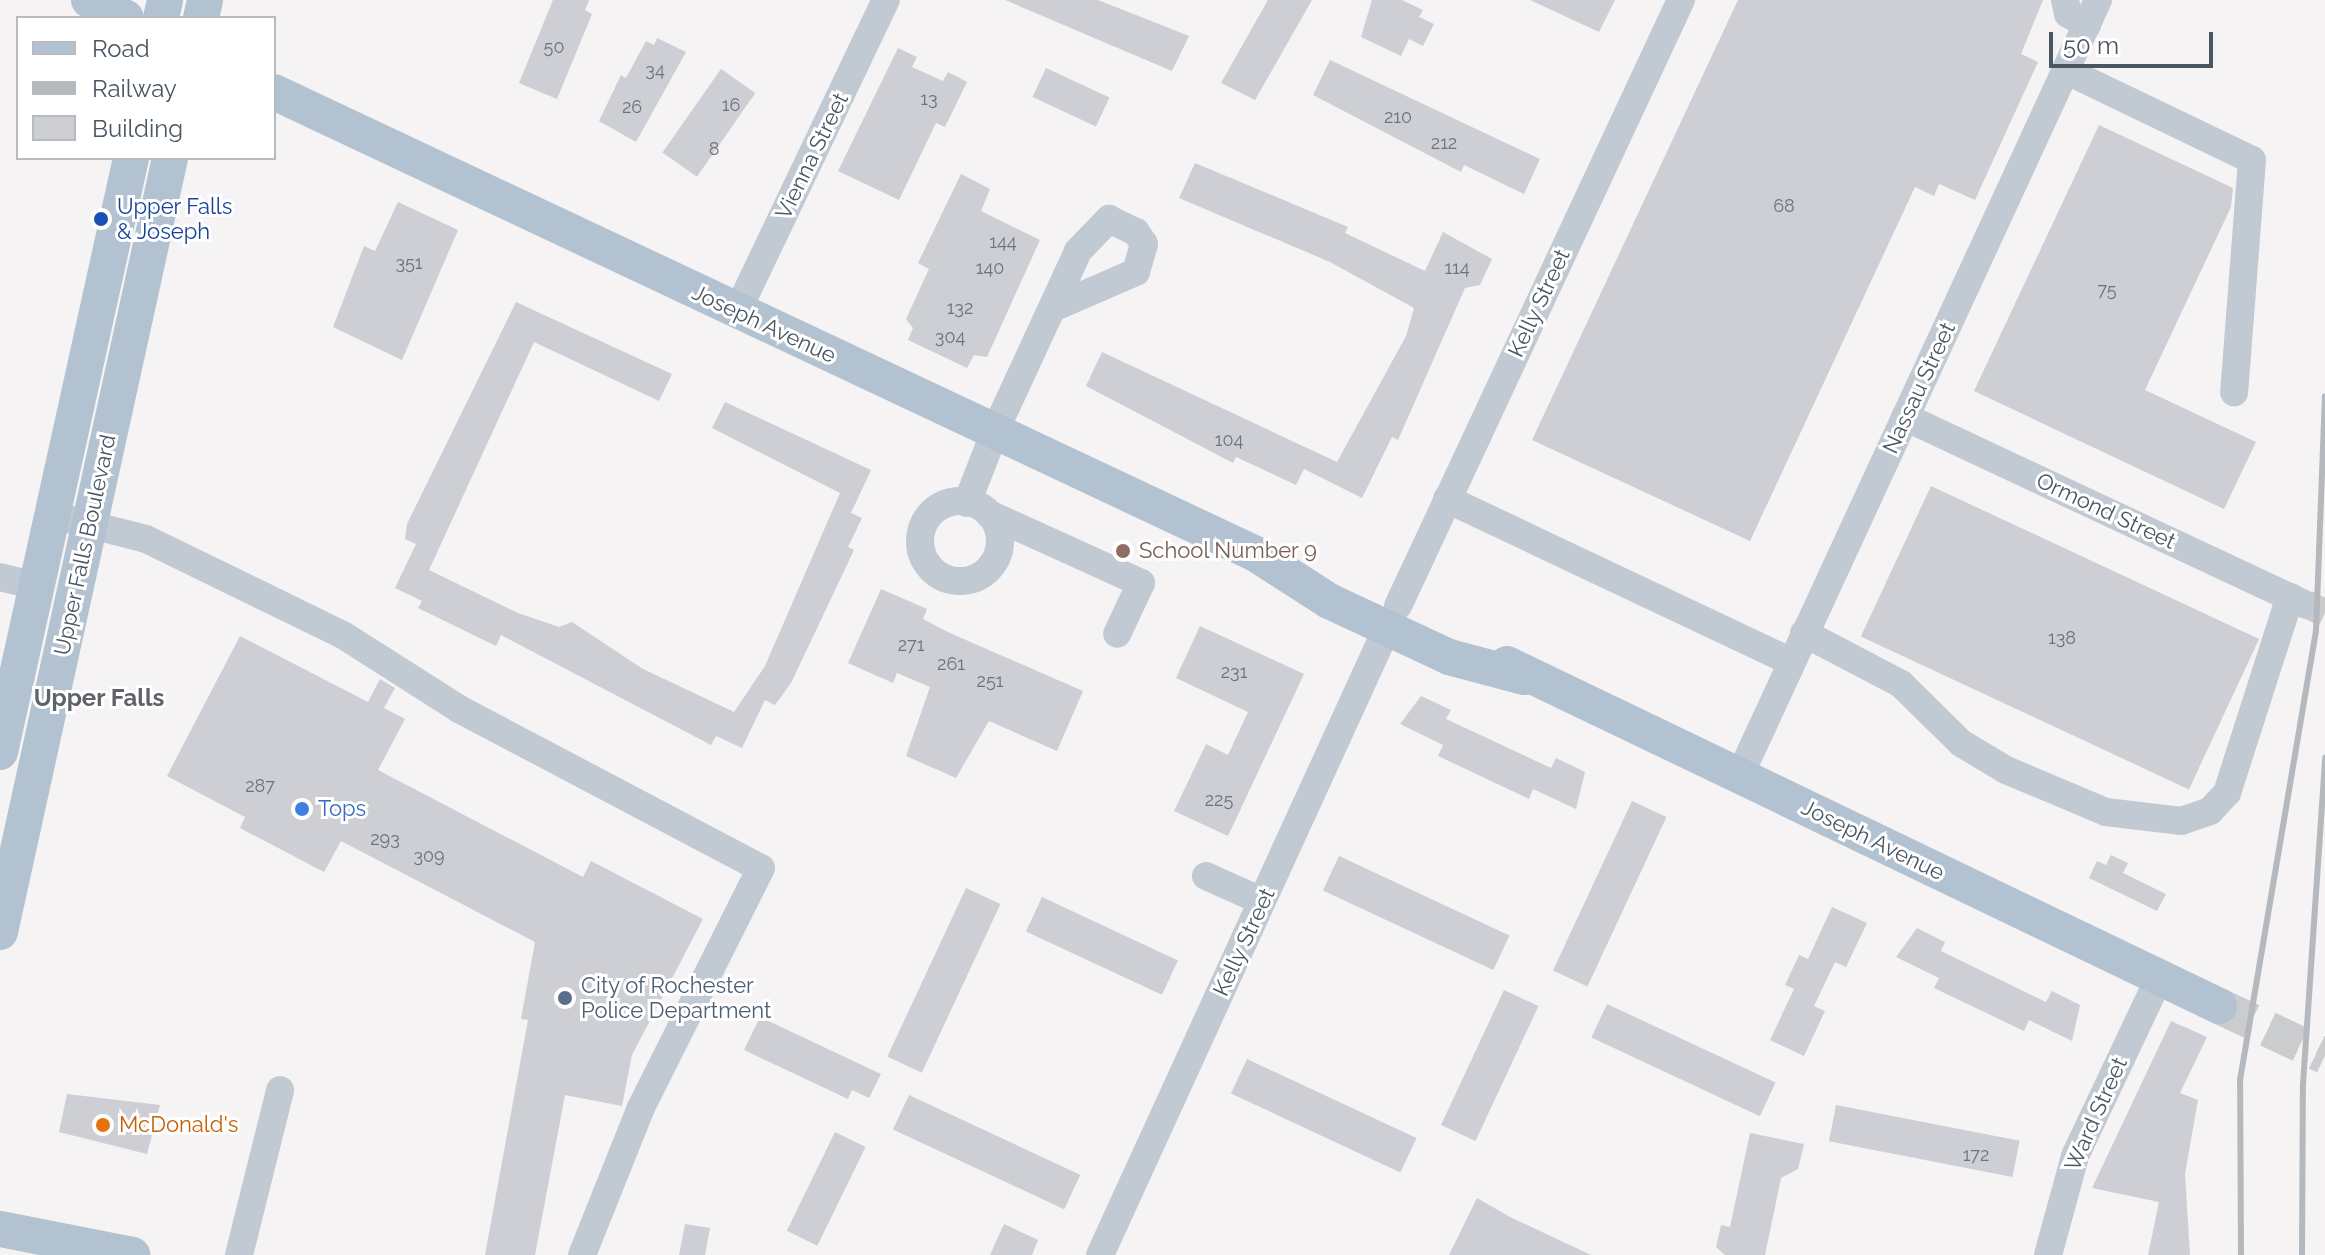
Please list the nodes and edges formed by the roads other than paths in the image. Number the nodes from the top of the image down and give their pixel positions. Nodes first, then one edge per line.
1 (89, 0) edge
2 (886, 0) edge
3 (1681, 0) edge
4 (2065, 0) edge
5 (2093, 13) edge
6 (122, 16) edge
7 (2067, 71) junction
8 (276, 93) edge
9 (131, 160) edge
10 (170, 160) edge
11 (1053, 308) dead end
12 (737, 312) junction
13 (2234, 392) dead end
14 (1905, 417) junction
15 (995, 431) junction
16 (1447, 499) junction
17 (52, 515) junction
18 (90, 523) junction
19 (0, 577) edge
20 (37, 586) junction
21 (1393, 617) junction
22 (1804, 633) junction
23 (1117, 634) dead end
24 (1790, 661) junction
25 (0, 752) edge
26 (1739, 777) junction
27 (1231, 888) dead end
28 (1262, 901) junction
29 (0, 932) edge
30 (2159, 978) junction
31 (2219, 1006) tunnel mouth
32 (280, 1090) dead end
33 (0, 1229) edge
34 (132, 1255) edge
35 (239, 1255) edge
36 (582, 1255) edge
37 (1100, 1255) edge
38 (2048, 1255) edge

1 - 6 main road
2 - 12 street, Vienna Street
3 - 16 street, Kelly Street
4 - 5 street
5 - 7 street, Nassau Street
7 - 13 street
7 - 14 street, Nassau Street
8 - 12 main road, Joseph Avenue
9 - 17 main road, Upper Falls Boulevard
10 - 18 main road, Upper Falls Boulevard
11 - 15 street
12 - 15 main road, Joseph Avenue
14 - 22 street, Nassau Street
14 - 22 street, Ormond Street
15 - 21 main road, Joseph Avenue
15 - 23 street
16 - 21 street, Kelly Street
16 - 24 street
17 - 18 street
17 - 20 main road, Upper Falls Boulevard
18 - 29 main road, Upper Falls Boulevard
18 - 36 street
19 - 20 street
20 - 25 main road, Upper Falls Boulevard
21 - 26 main road, Joseph Avenue
21 - 28 street, Kelly Street
22 - 24 street, Nassau Street
24 - 26 street, Nassau Street
26 - 30 main road, Joseph Avenue
27 - 28 street
28 - 37 street, Kelly Street
30 - 31 main road, Joseph Avenue
30 - 38 street, Ward Street
32 - 35 street
33 - 34 main road

